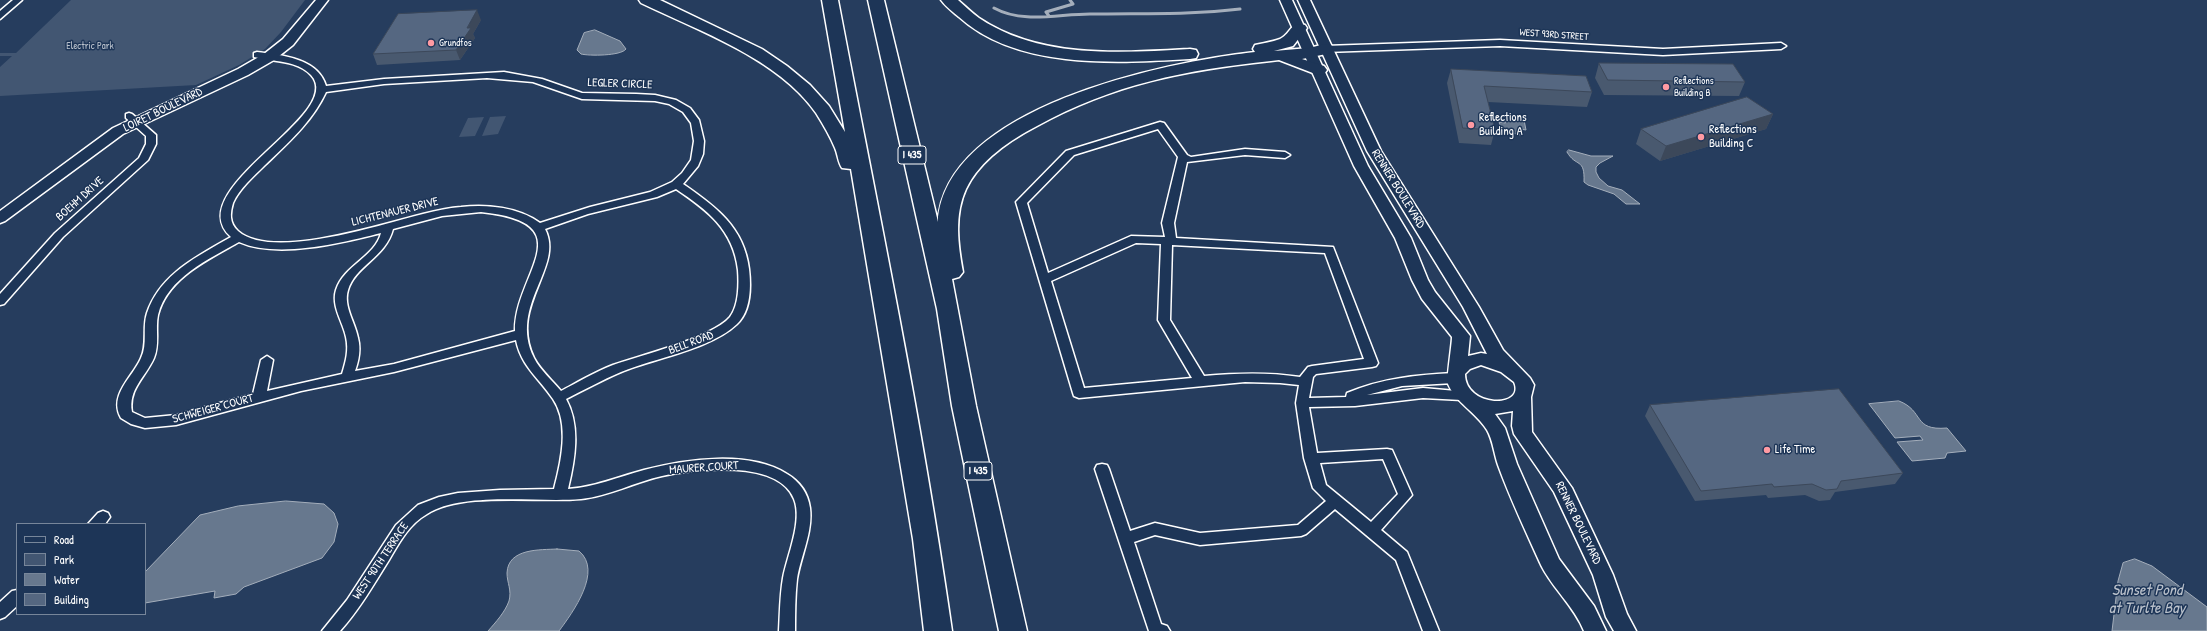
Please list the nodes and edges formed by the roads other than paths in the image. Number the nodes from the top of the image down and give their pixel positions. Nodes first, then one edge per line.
1 (18, 0) edge
2 (307, 0) edge
3 (322, 0) edge
4 (647, 0) edge
5 (830, 0) edge
6 (876, 0) edge
7 (950, 0) edge
8 (1286, 0) edge
9 (1304, 0) edge
10 (0, 16) edge
11 (1299, 28) junction
12 (1781, 46) dead end
13 (1314, 50) junction
14 (1262, 53) junction
15 (263, 56) junction
16 (1318, 70) junction
17 (322, 90) junction
18 (132, 119) junction
19 (1285, 155) dead end
20 (1183, 157) junction
21 (676, 184) junction
22 (864, 191) junction
23 (0, 206) edge
24 (0, 218) edge
25 (388, 228) junction
26 (538, 228) junction
27 (239, 237) junction
28 (1169, 241) junction
29 (1045, 279) junction
30 (0, 301) edge
31 (948, 309) junction
32 (522, 334) junction
33 (267, 360) dead end
34 (1510, 368) junction
35 (1457, 372) junction
36 (347, 377) junction
37 (1201, 382) junction
38 (1306, 382) junction
39 (258, 397) junction
40 (559, 397) junction
41 (1523, 398) junction
42 (1469, 400) junction
43 (1342, 402) junction
44 (1302, 403) junction
45 (1311, 458) junction
46 (1102, 469) dead end
47 (559, 495) junction
48 (1335, 501) junction
49 (1371, 531) junction
50 (1125, 540) junction
51 (16, 597) edge
52 (0, 612) edge
53 (330, 631) edge
54 (787, 631) edge
55 (938, 631) edge
56 (1013, 631) edge
57 (1162, 631) edge
58 (1431, 631) edge
59 (1595, 631) edge
60 (1625, 631) edge

1 - 10 street
2 - 15 main road, LOIRET BOULEVARD
3 - 15 main road, LOIRET BOULEVARD
4 - 22 highway
5 - 22 highway
6 - 31 highway, I 435
7 - 14 highway
8 - 11 main road, RENNER BOULEVARD
9 - 13 main road, RENNER BOULEVARD
11 - 13 main road, RENNER BOULEVARD
11 - 14 highway
12 - 13 street, WEST 93RD STREET
13 - 14 highway
13 - 16 main road, RENNER BOULEVARD
13 - 34 main road, RENNER BOULEVARD
14 - 16 highway
14 - 31 highway
15 - 17 street
15 - 18 main road, LOIRET BOULEVARD
16 - 35 main road, RENNER BOULEVARD
17 - 21 street, LEGLER CIRCLE
17 - 27 street, LICHTENAUER DRIVE
18 - 23 main road, LOIRET BOULEVARD
18 - 24 main road, LOIRET BOULEVARD
18 - 30 street, BOEHM DRIVE
19 - 20 street
20 - 28 street
20 - 29 street
21 - 26 street, LEGLER CIRCLE
21 - 40 street, BELL ROAD
22 - 55 highway
25 - 26 street, LICHTENAUER DRIVE
25 - 27 street, LICHTENAUER DRIVE
25 - 36 street
26 - 32 street
27 - 39 street, SCHWEIGER COURT
28 - 29 street
28 - 37 street
28 - 38 street
29 - 37 street
31 - 56 highway, I 435
32 - 36 street, SCHWEIGER COURT
32 - 40 street
33 - 39 street
34 - 35 main road
34 - 41 main road
35 - 42 main road
35 - 43 street
36 - 39 street, SCHWEIGER COURT
37 - 38 street
38 - 44 street
40 - 47 street
41 - 42 main road
41 - 60 main road, RENNER BOULEVARD
42 - 43 street
42 - 59 main road
43 - 44 street
44 - 45 street
45 - 48 street
45 - 49 street
46 - 50 street
47 - 53 street, WEST 90TH TERRACE
47 - 54 street, MAURER COURT
48 - 49 street
48 - 50 street
49 - 58 street
50 - 57 street
51 - 52 street

